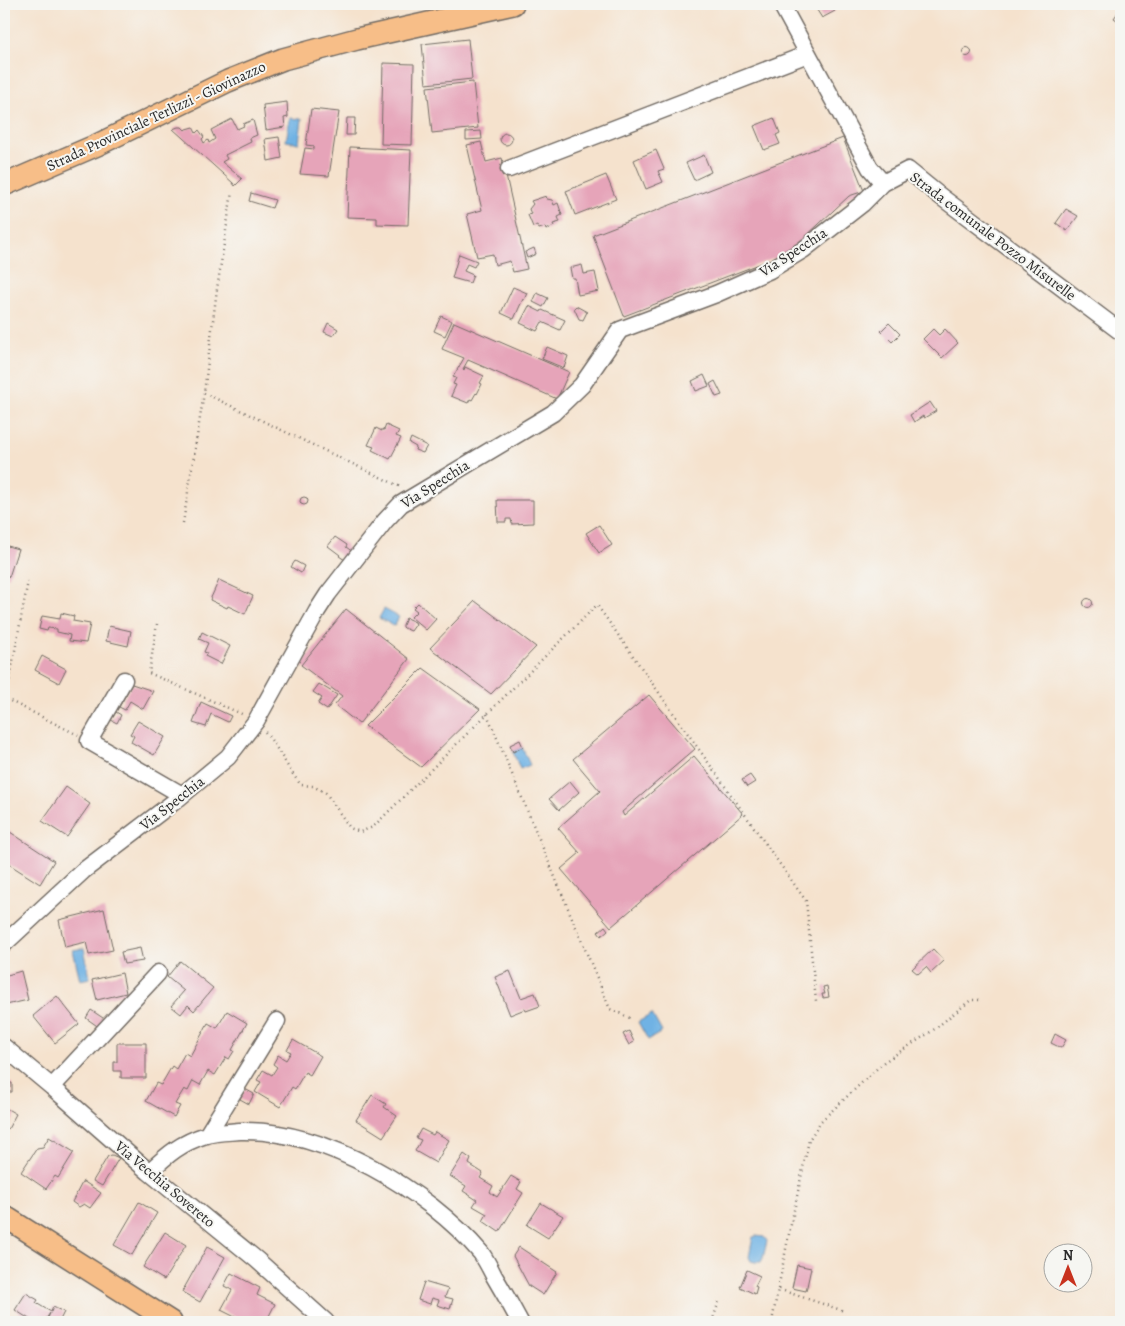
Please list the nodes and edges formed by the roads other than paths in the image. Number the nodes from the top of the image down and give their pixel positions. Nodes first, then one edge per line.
1 (513, 4) edge
2 (781, 4) edge
3 (808, 54) junction
4 (509, 169) dead end
5 (883, 183) junction
6 (4, 185) edge
7 (1121, 332) edge
8 (124, 680) dead end
9 (182, 794) junction
10 (4, 944) edge
11 (158, 973) dead end
12 (277, 1021) dead end
13 (4, 1047) edge
14 (52, 1087) junction
15 (207, 1135) junction
16 (150, 1172) junction
17 (4, 1216) edge
18 (171, 1322) edge
19 (326, 1322) edge
20 (520, 1322) edge

1 - 6 main road, Strada Provinciale Terlizzi - Giovinazzo
2 - 3 street
3 - 4 street
3 - 5 street
5 - 7 street, Strada comunale Pozzo Misurelle
5 - 9 street, Via Specchia
8 - 9 street
9 - 10 street, Via Specchia
11 - 14 street
12 - 15 street
13 - 14 street, Via Vecchia Sovereto
14 - 16 street, Via Vecchia Sovereto
15 - 16 street
15 - 20 street
16 - 19 street, Via Vecchia Sovereto
17 - 18 main road

